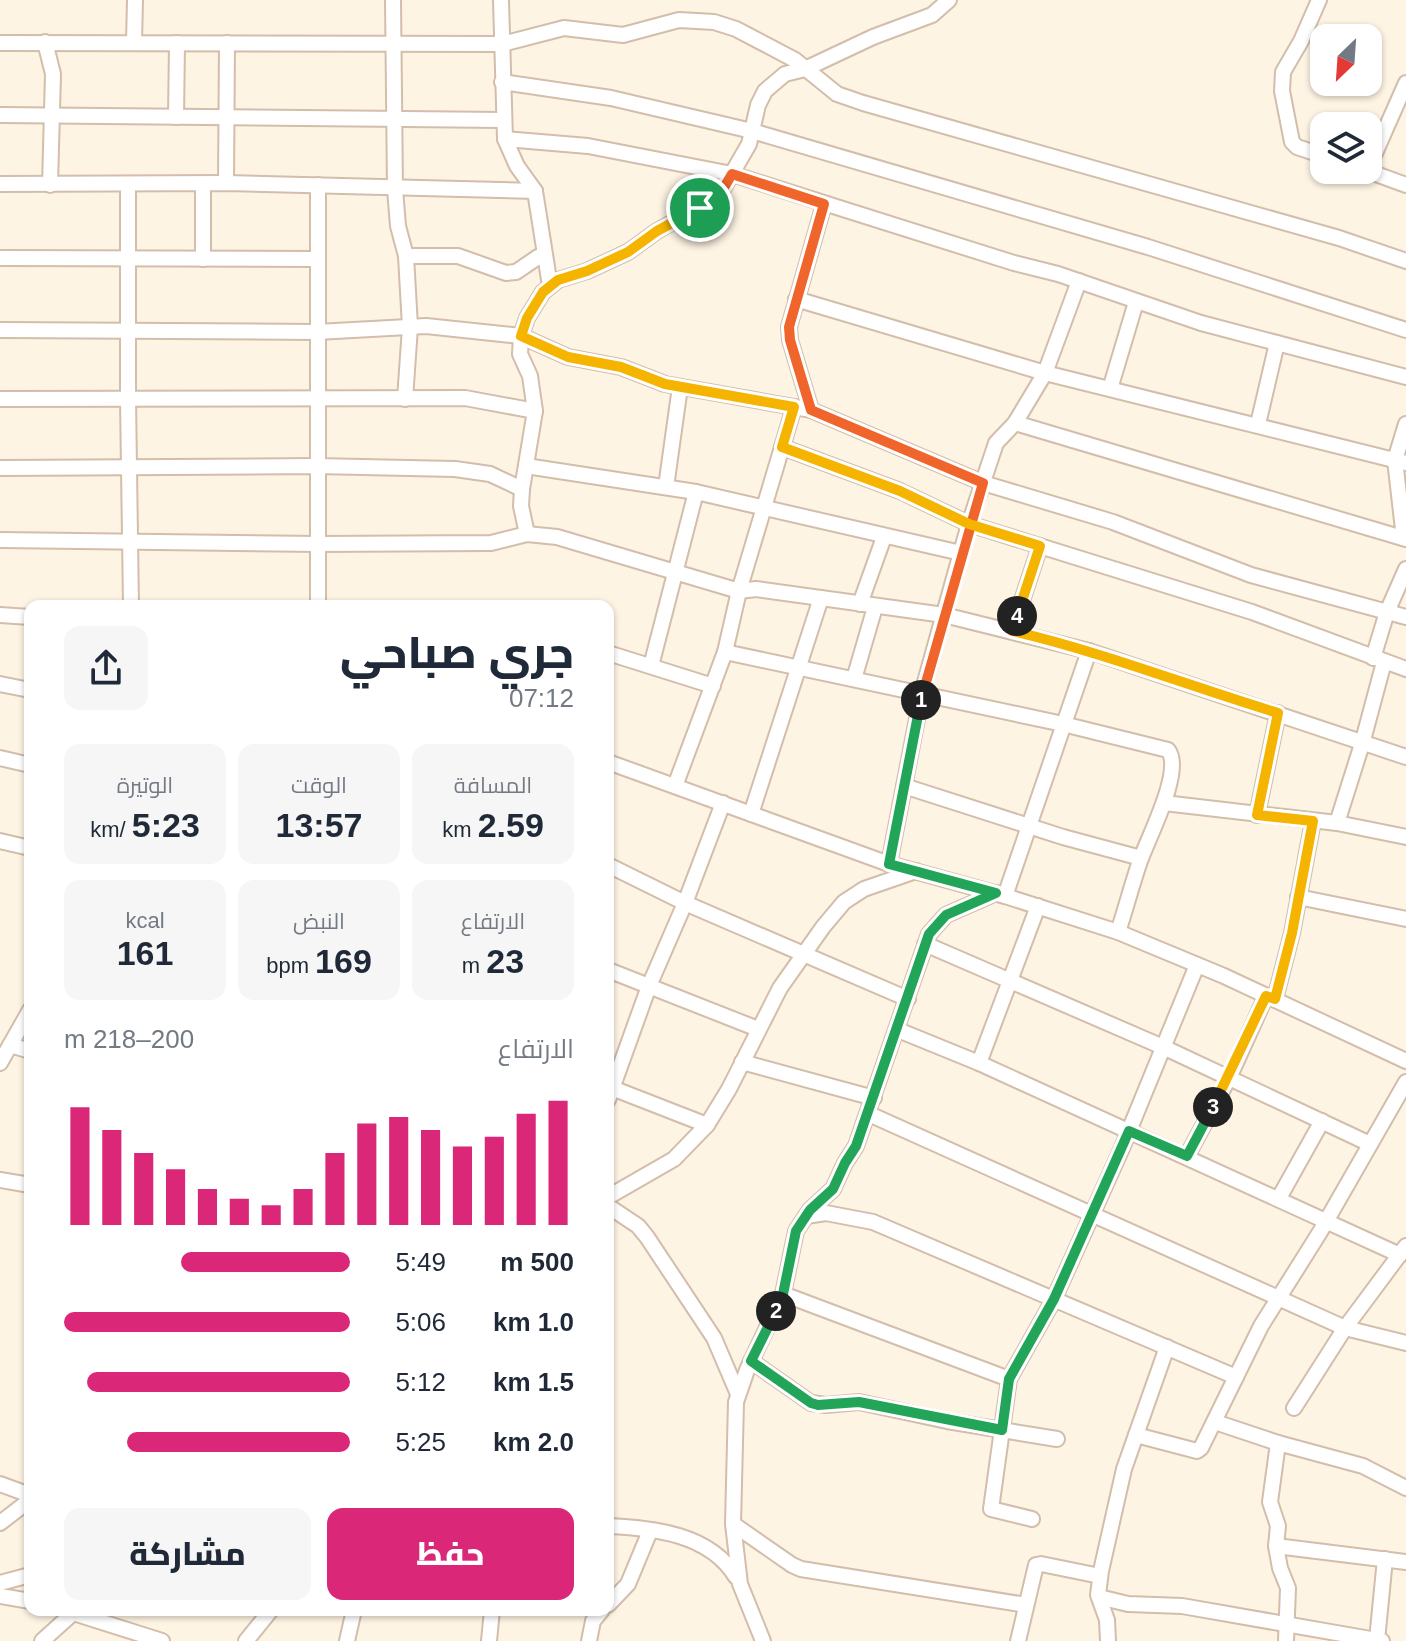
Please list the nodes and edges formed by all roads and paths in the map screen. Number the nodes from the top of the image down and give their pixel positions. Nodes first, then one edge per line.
1 (135, 0) edge
2 (393, 0) edge
3 (501, 0) edge
4 (949, 0) edge
5 (1319, 0) edge
6 (45, 42) junction
7 (134, 42) junction
8 (0, 43) edge
9 (177, 43) junction
10 (227, 43) junction
11 (502, 44) junction
12 (394, 45) junction
13 (805, 69) junction
14 (502, 82) junction
15 (1406, 83) edge
16 (0, 115) edge
17 (52, 116) junction
18 (176, 117) junction
19 (226, 117) junction
20 (393, 118) junction
21 (503, 120) junction
22 (752, 131) junction
23 (1382, 137) edge
24 (505, 139) junction
25 (1310, 151) edge
26 (732, 174) junction
27 (1382, 176) edge
28 (226, 183) junction
29 (0, 184) edge
30 (203, 184) junction
31 (50, 185) junction
32 (128, 185) junction
33 (318, 185) junction
34 (1406, 185) edge
35 (395, 189) junction
36 (535, 191) junction
37 (824, 204) junction
38 (406, 256) junction
39 (545, 256) junction
40 (0, 258) edge
41 (203, 259) junction
42 (318, 259) junction
43 (129, 260) junction
44 (1406, 261) edge
45 (1079, 281) junction
46 (550, 286) junction
47 (796, 299) junction
48 (1136, 302) junction
49 (410, 327) junction
50 (0, 330) edge
51 (1406, 330) edge
52 (129, 331) junction
53 (317, 332) junction
54 (521, 336) junction
55 (1277, 343) junction
56 (1045, 373) junction
57 (1406, 377) edge
58 (680, 387) junction
59 (1110, 389) junction
60 (0, 399) edge
61 (128, 399) junction
62 (317, 399) junction
63 (405, 399) junction
64 (794, 407) junction
65 (811, 410) junction
66 (535, 411) junction
67 (1015, 423) junction
68 (1258, 424) junction
69 (1406, 424) edge
70 (782, 447) junction
71 (1401, 462) edge
72 (316, 466) junction
73 (526, 466) junction
74 (129, 467) junction
75 (0, 468) edge
76 (983, 483) junction
77 (666, 487) junction
78 (522, 489) junction
79 (696, 492) junction
80 (764, 508) junction
81 (969, 524) junction
82 (527, 534) junction
83 (884, 537) junction
84 (1405, 539) edge
85 (0, 540) edge
86 (130, 541) junction
87 (318, 544) junction
88 (1040, 546) junction
89 (961, 553) junction
90 (1406, 569) edge
91 (675, 573) junction
92 (739, 591) junction
93 (821, 598) junction
94 (131, 600) edge
95 (318, 600) edge
96 (868, 606) junction
97 (1387, 612) junction
98 (0, 615) edge
99 (944, 615) junction
100 (24, 617) edge
101 (1406, 617) edge
102 (1012, 631) junction
103 (1089, 651) junction
104 (725, 652) junction
105 (614, 655) edge
106 (1379, 660) junction
107 (651, 666) junction
108 (798, 668) junction
109 (1406, 669) edge
110 (854, 679) junction
111 (0, 684) edge
112 (713, 686) junction
113 (24, 689) edge
114 (922, 693) junction
115 (1278, 713) junction
116 (1063, 724) junction
117 (1362, 744) junction
118 (1406, 757) edge
119 (0, 758) edge
120 (24, 764) edge
121 (614, 764) edge
122 (675, 786) junction
123 (904, 786) junction
124 (723, 803) junction
125 (1164, 803) junction
126 (751, 814) junction
127 (1257, 815) junction
128 (1313, 821) junction
129 (1337, 823) junction
130 (1027, 825) junction
131 (1406, 837) edge
132 (0, 841) edge
133 (24, 847) edge
134 (1141, 858) junction
135 (889, 864) junction
136 (614, 868) edge
137 (916, 871) junction
138 (1000, 894) junction
139 (1298, 897) junction
140 (685, 903) junction
141 (1038, 906) junction
142 (1406, 919) edge
143 (1118, 932) junction
144 (925, 944) junction
145 (805, 954) junction
146 (1197, 965) junction
147 (614, 972) edge
148 (1010, 982) junction
149 (649, 986) junction
150 (1271, 998) junction
151 (908, 999) junction
152 (24, 1020) edge
153 (758, 1029) junction
154 (898, 1030) junction
155 (10, 1045) junction
156 (1163, 1047) junction
157 (24, 1049) edge
158 (1406, 1061) edge
159 (742, 1062) junction
160 (0, 1063) edge
161 (979, 1063) junction
162 (1229, 1078) junction
163 (1406, 1082) edge
164 (614, 1083) edge
165 (614, 1095) edge
166 (874, 1098) junction
167 (869, 1114) junction
168 (1322, 1121) junction
169 (707, 1125) junction
170 (1129, 1131) junction
171 (1370, 1144) junction
172 (1187, 1156) junction
173 (0, 1180) edge
174 (24, 1184) edge
175 (614, 1194) edge
176 (1279, 1198) junction
177 (1091, 1212) junction
178 (614, 1214) edge
179 (806, 1216) junction
180 (1327, 1220) junction
181 (1403, 1251) edge
182 (783, 1294) junction
183 (1279, 1298) junction
184 (1054, 1299) junction
185 (1345, 1328) junction
186 (1406, 1343) edge
187 (1167, 1347) junction
188 (751, 1361) junction
189 (1236, 1377) junction
190 (1009, 1379) junction
191 (738, 1394) junction
192 (1294, 1408) dead end
193 (1215, 1422) junction
194 (1002, 1430) junction
195 (1136, 1435) junction
196 (1057, 1439) dead end
197 (1278, 1443) junction
198 (0, 1484) edge
199 (1405, 1485) edge
200 (24, 1495) edge
201 (24, 1503) edge
202 (1032, 1519) dead end
203 (0, 1523) edge
204 (733, 1524) junction
205 (614, 1527) edge
206 (650, 1531) junction
207 (1276, 1546) junction
208 (1385, 1559) junction
209 (1406, 1562) edge
210 (1100, 1576) junction
211 (24, 1577) edge
212 (0, 1583) edge
213 (740, 1584) junction
214 (0, 1596) edge
215 (1099, 1597) junction
216 (614, 1599) edge
217 (24, 1600) edge
218 (1026, 1605) junction
219 (64, 1616) edge
220 (84, 1616) edge
221 (266, 1616) edge
222 (353, 1616) edge
223 (491, 1616) edge
224 (597, 1616) edge
225 (1285, 1625) junction
226 (590, 1640) edge
227 (42, 1641) edge
228 (162, 1641) edge
229 (246, 1641) edge
230 (347, 1641) edge
231 (489, 1641) edge
232 (597, 1641) edge
233 (763, 1641) edge
234 (1018, 1641) edge
235 (1108, 1641) edge
236 (1286, 1641) edge
237 (1379, 1641) edge

1 - 7 street
2 - 12 street
3 - 11 street
4 - 13 street
5 - 25 street
6 - 7 street
6 - 8 street
6 - 17 street
7 - 9 street
9 - 10 street
9 - 18 street
10 - 12 street
10 - 19 street
11 - 12 street
11 - 13 street
11 - 14 street
12 - 20 street
13 - 22 street
13 - 44 street
14 - 21 street
14 - 22 street
15 - 23 street
16 - 17 street
17 - 18 street
17 - 31 street
18 - 19 street
19 - 20 street
19 - 28 street
20 - 21 street
20 - 35 street
21 - 24 street
22 - 26 street
22 - 51 street
24 - 26 street
24 - 36 street
26 - 37 street
26 - 46 street
27 - 34 street
28 - 30 street
28 - 33 street
29 - 31 street
30 - 32 street
30 - 41 street
31 - 32 street
32 - 43 street
33 - 35 street
33 - 42 street
35 - 36 street
35 - 38 street
36 - 39 street
37 - 45 street
37 - 47 street
38 - 39 street
38 - 49 street
39 - 46 street
40 - 43 street
41 - 42 street
41 - 43 street
42 - 53 street
43 - 52 street
45 - 48 street
45 - 56 street
46 - 54 street
47 - 56 street
47 - 65 street
48 - 55 street
48 - 59 street
49 - 53 street
49 - 54 street
49 - 63 street
50 - 52 street
52 - 53 street
52 - 61 street
53 - 62 street
54 - 58 street
54 - 66 street
55 - 57 street
55 - 68 street
56 - 59 street
56 - 67 street
58 - 64 street
58 - 77 street
59 - 68 street
60 - 61 street
61 - 62 street
61 - 74 street
62 - 63 street
62 - 72 street
63 - 66 street
64 - 65 street
64 - 70 street
65 - 76 street
66 - 73 street
67 - 76 street
67 - 84 street
68 - 71 street
69 - 71 street
70 - 80 street
70 - 81 street
71 - 84 street
72 - 74 street
72 - 78 street
72 - 87 street
73 - 77 street
73 - 78 street
74 - 75 street
74 - 86 street
76 - 81 street
76 - 97 street
77 - 79 street
78 - 82 street
79 - 80 street
79 - 91 street
80 - 83 street
80 - 92 street
81 - 88 street
81 - 89 street
82 - 87 street
82 - 91 street
83 - 89 street
83 - 96 street
85 - 86 street
86 - 87 street
86 - 94 street
87 - 95 street
88 - 102 street
88 - 106 street
89 - 99 street
90 - 97 street
91 - 92 street
91 - 107 street
92 - 93 street
92 - 104 street
93 - 96 street
93 - 108 street
96 - 99 street
96 - 110 street
97 - 101 street
97 - 106 street
98 - 100 street
99 - 102 street
99 - 114 street
102 - 103 street
103 - 115 street
103 - 116 street
104 - 108 street
104 - 112 street
105 - 107 street
106 - 109 street
106 - 117 street
107 - 112 street
108 - 110 street
108 - 126 street
110 - 114 street
111 - 113 street
112 - 122 street
114 - 116 street
114 - 123 street
115 - 117 street
115 - 127 street
116 - 125 street
116 - 130 street
117 - 118 street
117 - 129 street
119 - 120 street
121 - 122 street
122 - 124 street
123 - 130 street
123 - 135 street
124 - 126 street
124 - 140 street
125 - 127 street
125 - 134 street
126 - 135 street
127 - 128 street
128 - 129 street
128 - 139 street
129 - 131 street
130 - 134 street
130 - 138 street
132 - 133 street
134 - 143 street
135 - 137 street
136 - 140 street
137 - 138 street
137 - 145 street
138 - 141 street
138 - 144 street
139 - 142 street
139 - 150 street
140 - 145 street
140 - 149 street
141 - 143 street
141 - 148 street
143 - 146 street
144 - 148 street
144 - 151 street
145 - 151 street
145 - 153 street
146 - 150 street
146 - 156 street
147 - 149 street
148 - 156 street
148 - 161 street
149 - 153 street
149 - 164 street
150 - 158 street
150 - 162 street
151 - 154 street
152 - 155 street
153 - 159 street
154 - 161 street
154 - 166 street
155 - 157 street
155 - 160 street
156 - 162 street
156 - 170 street
159 - 166 street
159 - 169 street
161 - 170 street
162 - 168 street
162 - 172 street
163 - 171 street
165 - 169 street
166 - 167 street
167 - 177 street
167 - 179 street
168 - 171 street
168 - 176 street
169 - 175 street
170 - 172 street
170 - 177 street
171 - 180 street
172 - 176 street
173 - 174 street
176 - 180 street
177 - 183 street
177 - 184 street
178 - 191 street
179 - 182 street
179 - 184 street
180 - 181 street
180 - 183 street
181 - 185 street
182 - 188 street
182 - 190 street
183 - 185 street
183 - 189 street
184 - 187 street
184 - 190 street
185 - 186 street
185 - 192 street
187 - 189 street
187 - 195 street
188 - 191 street
188 - 194 street
189 - 193 street
190 - 194 street
191 - 204 street
193 - 195 street
193 - 197 street
194 - 196 street
194 - 202 street
195 - 210 street
197 - 199 street
197 - 207 street
198 - 200 street
201 - 203 street
204 - 213 street
204 - 218 street
205 - 206 street
206 - 213 street
206 - 216 street
207 - 208 street
207 - 225 street
208 - 209 street
208 - 237 street
210 - 215 street
210 - 218 street
211 - 212 street
213 - 233 street
214 - 217 street
215 - 225 street
215 - 235 street
218 - 234 street
219 - 227 street
220 - 228 street
221 - 229 street
222 - 230 street
223 - 231 street
224 - 226 street
225 - 236 street
225 - 237 street
226 - 232 street

